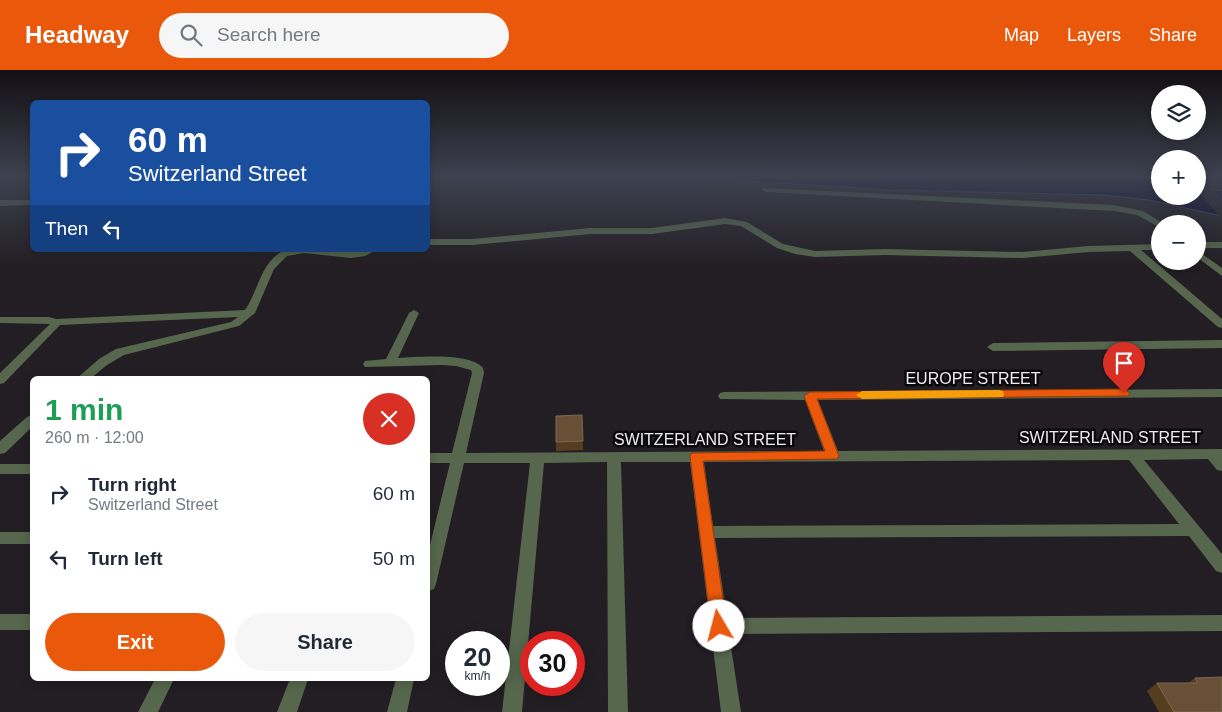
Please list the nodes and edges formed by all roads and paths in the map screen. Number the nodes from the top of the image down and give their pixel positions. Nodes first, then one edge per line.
1 (1094, 207) edge
2 (1151, 219) edge
3 (430, 242) edge
4 (1206, 245) edge
5 (1222, 245) edge
6 (1151, 248) edge
7 (1134, 249) junction
8 (292, 252) edge
9 (334, 252) edge
10 (366, 252) edge
11 (1206, 260) edge
12 (1222, 273) edge
13 (250, 313) junction
14 (414, 313) dead end
15 (0, 320) edge
16 (56, 322) junction
17 (1222, 325) edge
18 (1222, 344) edge
19 (993, 347) dead end
20 (369, 364) dead end
21 (390, 364) junction
22 (86, 376) edge
23 (0, 380) edge
24 (1222, 393) edge
25 (724, 396) dead end
26 (810, 396) junction
27 (30, 422) edge
28 (0, 449) edge
29 (1132, 454) junction
30 (1216, 454) edge
31 (696, 456) junction
32 (832, 456) junction
33 (538, 457) junction
34 (614, 457) junction
35 (430, 458) edge
36 (458, 458) junction
37 (1222, 466) edge
38 (0, 469) edge
39 (30, 469) edge
40 (1193, 530) junction
41 (706, 532) junction
42 (0, 538) edge
43 (30, 538) edge
44 (1222, 566) edge
45 (430, 576) edge
46 (0, 622) edge
47 (30, 622) edge
48 (1222, 623) edge
49 (719, 626) junction
50 (164, 681) edge
51 (298, 681) edge
52 (405, 681) edge
53 (148, 712) edge
54 (287, 712) edge
55 (397, 712) edge
56 (512, 712) edge
57 (618, 712) edge
58 (731, 712) edge

1 - 2 street
3 - 7 street
4 - 5 street
6 - 7 street
7 - 17 street
8 - 13 street
9 - 10 street
11 - 12 street
13 - 16 street
13 - 22 street
14 - 21 street
15 - 16 street
16 - 23 street
18 - 19 street
20 - 21 street
21 - 36 street
24 - 26 street, EUROPE STREET
25 - 26 street, EUROPE STREET
26 - 32 street
27 - 28 street
29 - 30 street, SWITZERLAND STREET
29 - 32 street, SWITZERLAND STREET
29 - 40 street
30 - 37 street
31 - 32 street, SWITZERLAND STREET
31 - 34 street, SWITZERLAND STREET
31 - 41 street
33 - 34 street, SWITZERLAND STREET
33 - 36 street, SWITZERLAND STREET
33 - 56 street
34 - 57 street
35 - 36 street, SWITZERLAND STREET
36 - 45 street
38 - 39 street
40 - 41 street
40 - 44 street
41 - 49 street
42 - 43 street
46 - 47 street
48 - 49 street
49 - 58 street
50 - 53 street
51 - 54 street
52 - 55 street

